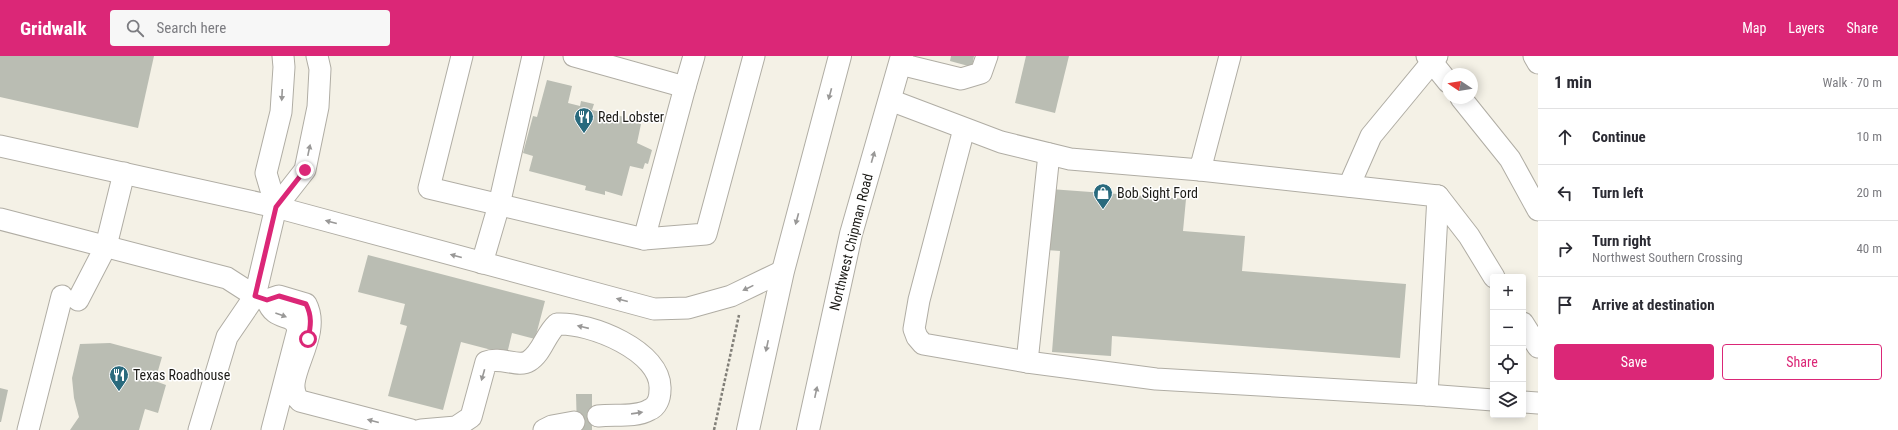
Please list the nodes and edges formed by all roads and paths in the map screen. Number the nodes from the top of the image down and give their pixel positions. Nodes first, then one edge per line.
1 (282, 56) edge
2 (317, 56) edge
3 (462, 56) edge
4 (534, 56) edge
5 (574, 56) edge
6 (694, 56) edge
7 (754, 56) edge
8 (840, 56) edge
9 (987, 56) edge
10 (1230, 56) edge
11 (1534, 56) edge
12 (1429, 57) edge
13 (901, 60) edge
14 (1538, 63) edge
15 (1442, 74) edge
16 (685, 87) junction
17 (890, 100) junction
18 (1466, 104) edge
19 (964, 129) junction
20 (0, 146) edge
21 (1050, 154) junction
22 (1200, 170) junction
23 (124, 174) junction
24 (1349, 186) junction
25 (1438, 196) junction
26 (499, 205) junction
27 (276, 207) junction
28 (1538, 210) edge
29 (0, 219) edge
30 (644, 239) junction
31 (106, 246) junction
32 (482, 263) junction
33 (783, 271) junction
34 (1492, 274) edge
35 (735, 294) junction
36 (261, 298) junction
37 (1526, 328) edge
38 (1538, 347) edge
39 (1027, 362) junction
40 (1427, 395) junction
41 (1490, 400) edge
42 (1526, 402) edge
43 (1538, 403) edge
44 (598, 416) dead end
45 (574, 422) dead end
46 (28, 430) edge
47 (199, 430) edge
48 (272, 430) edge
49 (411, 430) edge
50 (421, 430) edge
51 (544, 430) edge
52 (714, 430) edge
53 (748, 430) edge
54 (808, 430) edge

1 -> 27 street
27 -> 2 street
3 - 26 street
4 - 26 street
5 - 16 street
6 - 16 street
7 - 30 street
8 -> 33 main road
9 - 13 street
10 - 22 street
11 - 14 street
12 - 15 street
12 - 24 street
13 - 17 main road, Northwest Chipman Road
16 - 30 street
17 - 19 street
54 -> 17 main road, Northwest Chipman Road
18 - 28 street
19 - 21 street
19 - 39 street
20 - 23 street
21 - 22 street
21 - 39 street
22 - 24 street
23 - 27 street
23 - 31 street
24 - 25 street
25 - 34 street
25 - 40 street
26 - 30 street
26 - 32 street
32 -> 27 street
27 - 36 street
29 - 31 street
31 - 36 street
31 - 46 street
35 -> 32 street
33 -> 35 street
33 -> 53 main road
35 - 52 path
36 - 47 street
36 -> 48 street
49 -> 36 street
37 - 38 street
39 - 40 street
40 - 41 street
42 - 43 street
44 -> 50 street
45 - 51 street

